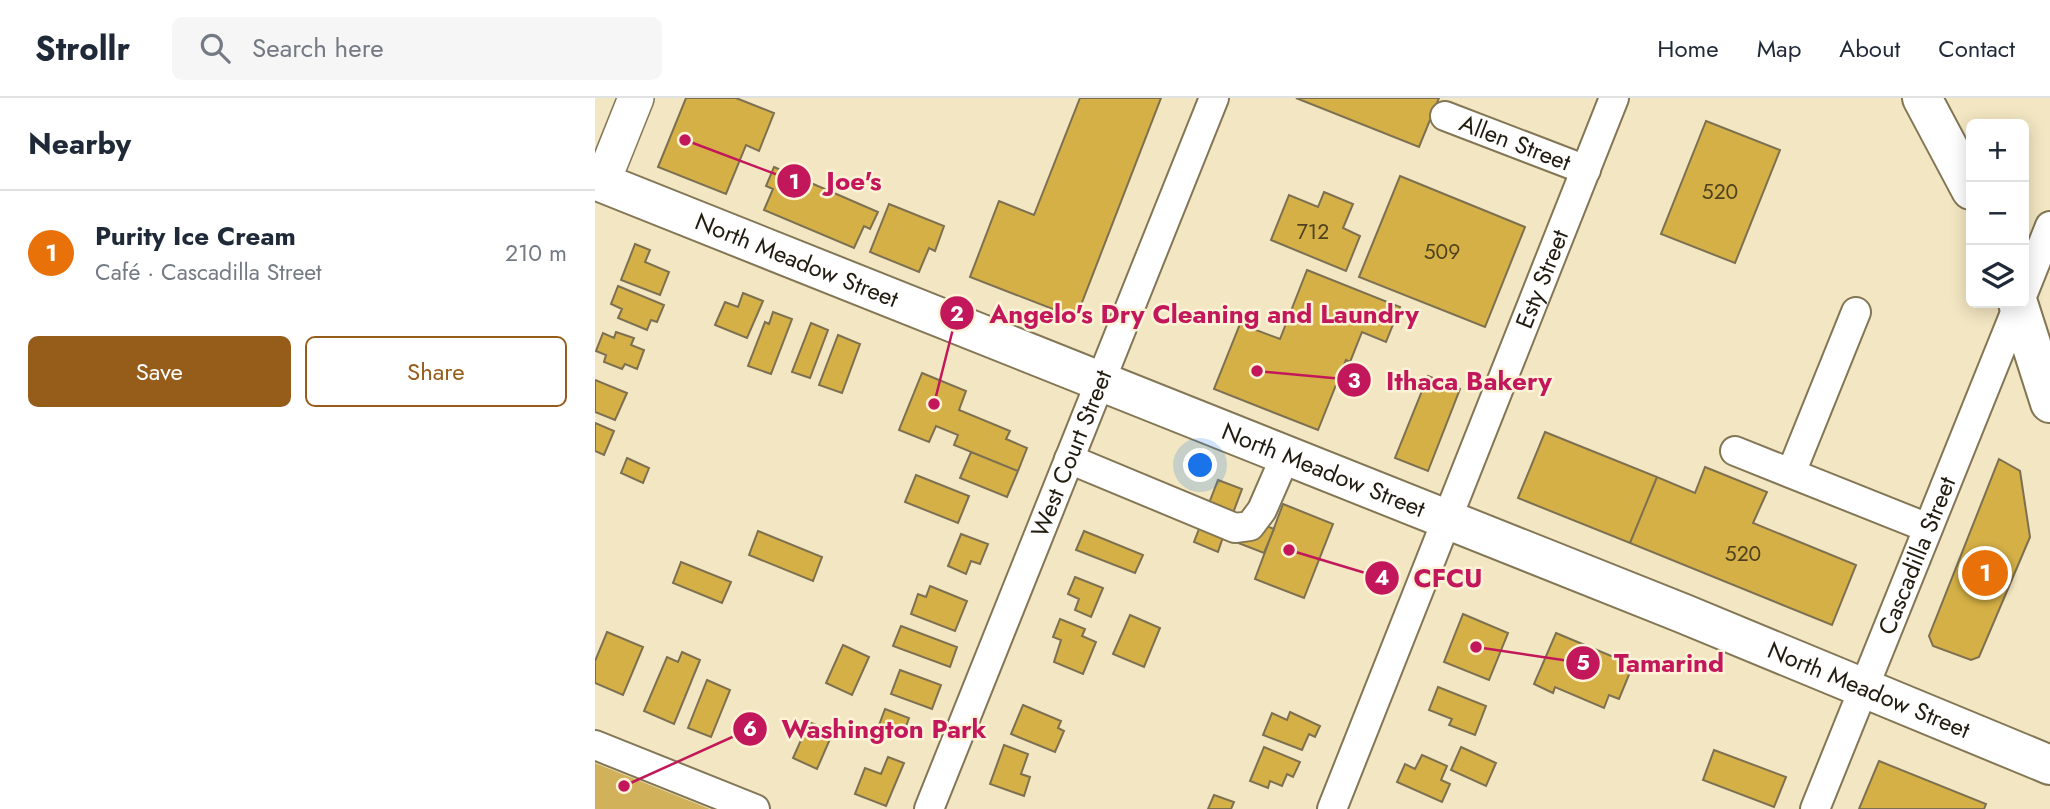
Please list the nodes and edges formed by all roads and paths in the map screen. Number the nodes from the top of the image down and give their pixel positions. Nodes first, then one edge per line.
1 (636, 98) edge
2 (1214, 98) edge
3 (1614, 98) edge
4 (1921, 98) edge
5 (1445, 116) dead end
6 (1586, 170) junction
7 (1967, 182) edge
8 (597, 188) edge
9 (2050, 226) edge
10 (2029, 278) edge
11 (2017, 308) edge
12 (2021, 308) edge
13 (1856, 312) dead end
14 (1100, 382) junction
15 (2050, 403) edge
16 (1735, 450) dead end
17 (1286, 455) junction
18 (1069, 459) junction
19 (1791, 473) junction
20 (1447, 519) junction
21 (1928, 528) junction
22 (1864, 689) junction
23 (595, 745) edge
24 (2050, 765) edge
25 (755, 809) edge
26 (929, 809) edge
27 (1332, 809) edge
28 (1815, 809) edge

1 - 8 main road
2 - 14 street, West Court Street
3 - 6 street, Esty Street
4 - 7 highway
5 - 6 street, Allen Street
6 - 20 street, Esty Street
8 - 14 highway, North Meadow Street
9 - 10 street
11 - 21 street, Cascadilla Street
12 - 15 highway
13 - 19 street
14 - 17 highway, North Meadow Street
14 - 18 street, West Court Street
16 - 19 street
17 - 18 street
17 - 20 highway, North Meadow Street
18 - 26 street, West Court Street
19 - 21 street
20 - 22 highway, North Meadow Street
20 - 27 street, Esty Street
21 - 22 street, Cascadilla Street
22 - 24 highway, North Meadow Street
22 - 28 street, Cascadilla Street
23 - 25 street

